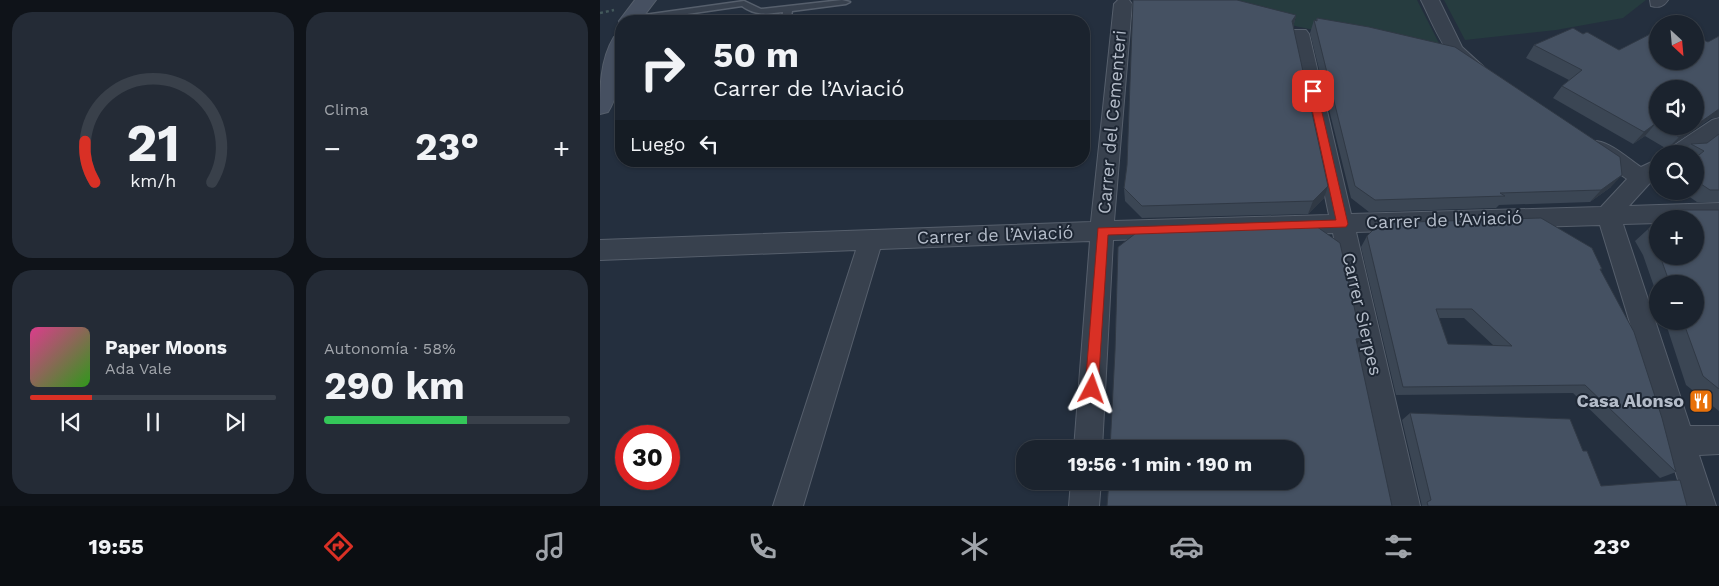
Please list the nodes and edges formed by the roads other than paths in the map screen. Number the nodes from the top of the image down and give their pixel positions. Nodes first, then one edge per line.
1 (646, 0) edge
2 (1430, 0) edge
3 (846, 2) dead end
4 (1123, 4) dead end
5 (788, 9) junction
6 (634, 15) edge
7 (667, 15) edge
8 (787, 15) edge
9 (1300, 34) dead end
10 (615, 60) edge
11 (1490, 78) edge
12 (600, 106) edge
13 (1719, 125) edge
14 (1578, 136) edge
15 (1690, 145) edge
16 (1649, 172) edge
17 (1719, 212) edge
18 (1608, 214) junction
19 (1342, 224) junction
20 (1102, 231) junction
21 (871, 241) junction
22 (600, 250) edge
23 (1089, 440) edge
24 (1719, 440) edge
25 (1681, 441) junction
26 (1085, 490) edge
27 (788, 506) edge
28 (1084, 506) edge
29 (1405, 506) edge
30 (1701, 506) edge

1 - 6 street
2 - 11 street
3 - 5 lane
4 - 20 street, Carrer del Cementeri
5 - 7 lane
5 - 8 lane
9 - 19 street, Carrer Sierpes
10 - 12 street
13 - 15 street
14 - 16 street
16 - 18 street
17 - 18 street, Carrer de l’Aviació
18 - 19 street, Carrer de l’Aviació
18 - 25 street
19 - 20 street, Carrer de l’Aviació
19 - 29 street, Carrer Sierpes
20 - 21 street, Carrer de l’Aviació
20 - 23 street, Carrer del Cementeri
21 - 22 street, Carrer de l’Aviació
21 - 27 street
24 - 25 street
25 - 30 street
26 - 28 street

